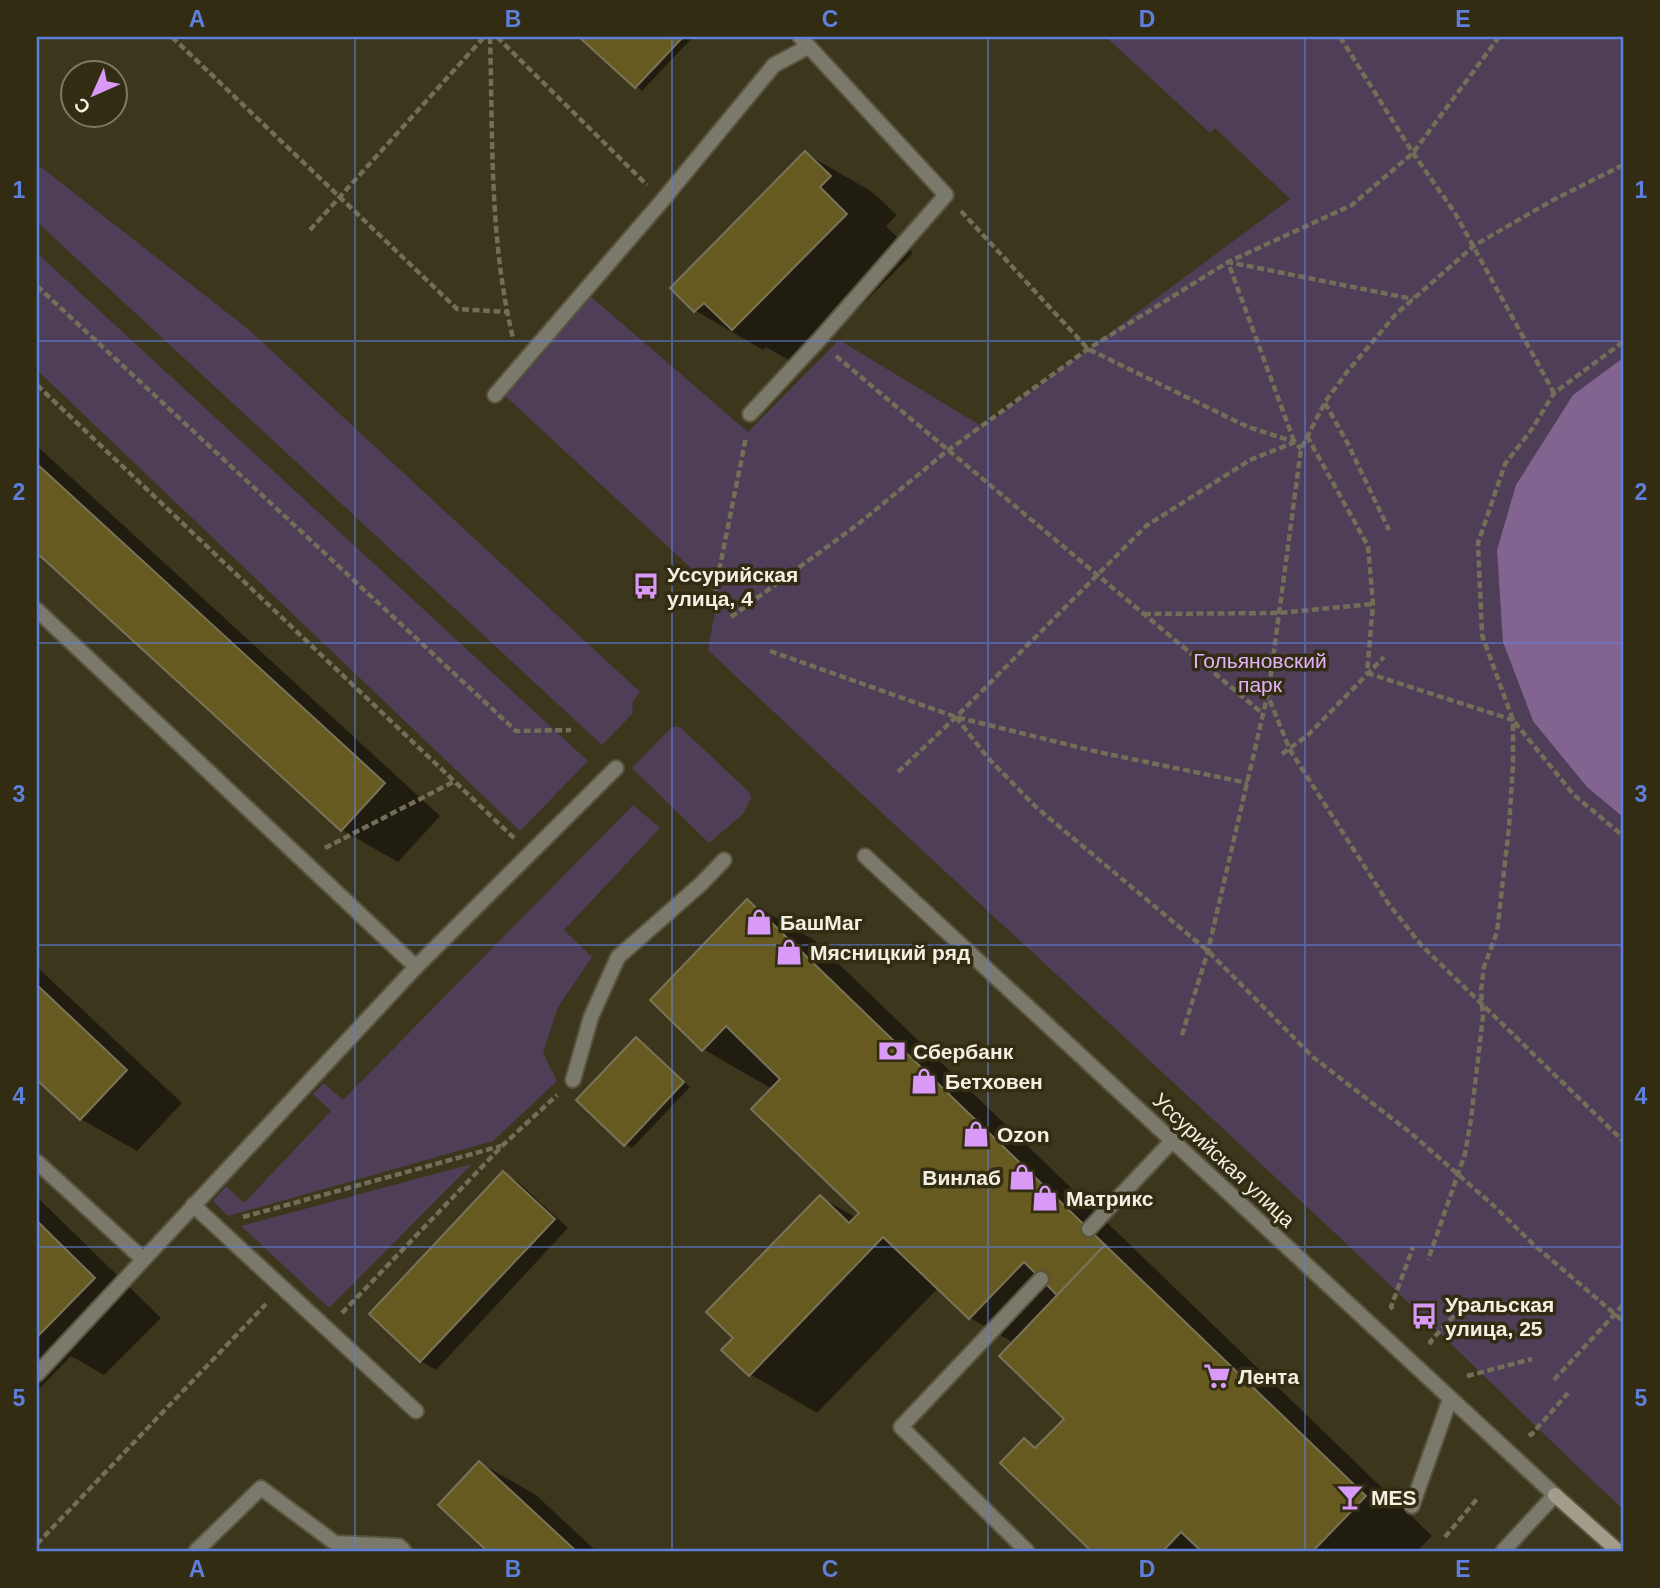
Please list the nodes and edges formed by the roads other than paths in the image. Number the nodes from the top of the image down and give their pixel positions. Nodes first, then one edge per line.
1 (804, 42) edge
2 (495, 395) dead end
3 (750, 414) road end
4 (37, 610) edge
5 (616, 768) dead end
6 (865, 856) dead end
7 (724, 860) dead end
8 (416, 967) junction
9 (573, 1080) road end
10 (1172, 1140) junction
11 (37, 1162) edge
12 (193, 1205) junction
13 (1089, 1228) dead end
14 (143, 1259) junction
15 (1041, 1279) dead end
16 (37, 1374) edge
17 (1450, 1399) junction
18 (416, 1411) dead end
19 (1555, 1495) junction
20 (1412, 1506) dead end
21 (196, 1551) edge
22 (404, 1551) edge
23 (1027, 1551) edge
24 (1503, 1551) edge
25 (1618, 1551) edge

1 - 2 street
1 - 3 street
4 - 8 street
5 - 8 street
6 - 10 street, Уссурийская улица
7 - 9 street
8 - 12 street
10 - 13 street
10 - 17 street, Уссурийская улица
11 - 14 street
12 - 14 street
12 - 18 street
14 - 16 street
15 - 23 street
17 - 19 street, Уссурийская улица
17 - 20 street
19 - 24 street
19 - 25 main road
21 - 22 street

